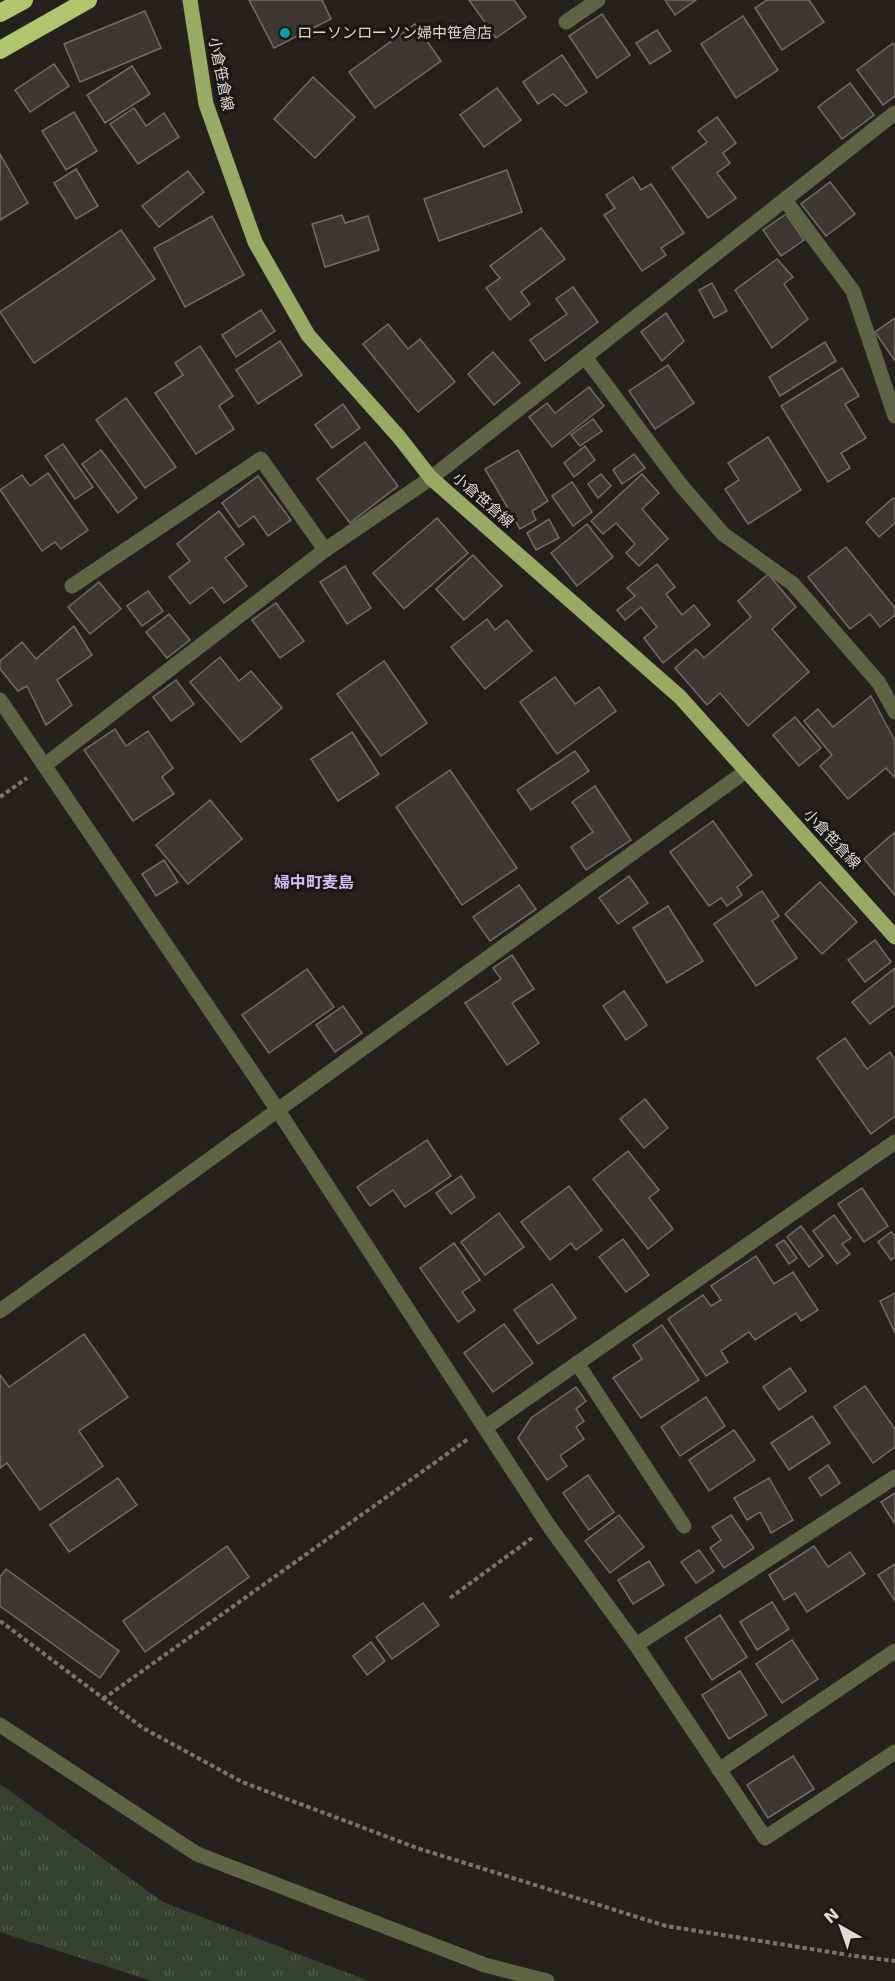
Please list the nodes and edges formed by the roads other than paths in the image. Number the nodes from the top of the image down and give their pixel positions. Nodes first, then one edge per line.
1 (24, 0) edge
2 (88, 0) edge
3 (190, 0) edge
4 (598, 0) edge
5 (0, 13) edge
6 (566, 22) dead end
7 (0, 50) edge
8 (895, 113) edge
9 (784, 200) junction
10 (585, 357) junction
11 (895, 416) edge
12 (431, 478) junction
13 (325, 550) junction
14 (72, 586) dead end
15 (0, 700) edge
16 (895, 712) edge
17 (45, 765) junction
18 (746, 771) junction
19 (895, 937) edge
20 (277, 1109) junction
21 (895, 1142) edge
22 (0, 1311) edge
23 (577, 1363) junction
24 (486, 1427) junction
25 (895, 1477) edge
26 (684, 1526) dead end
27 (636, 1645) junction
28 (895, 1651) edge
29 (0, 1725) edge
30 (895, 1752) edge
31 (719, 1770) junction
32 (547, 1981) edge

1 - 5 highway
2 - 7 highway
3 - 12 main road, 小倉笹倉線
4 - 6 street
8 - 9 street
9 - 10 street
9 - 11 street
10 - 12 street
10 - 16 street
12 - 13 street
12 - 18 main road, 小倉笹倉線
13 - 14 street
13 - 17 street
15 - 17 street
17 - 20 street
18 - 19 main road, 小倉笹倉線
18 - 20 street
20 - 22 street
20 - 24 street
21 - 23 street
23 - 24 street
23 - 26 street
24 - 27 street
25 - 27 street
27 - 31 street
28 - 31 street
29 - 32 street
30 - 31 street

